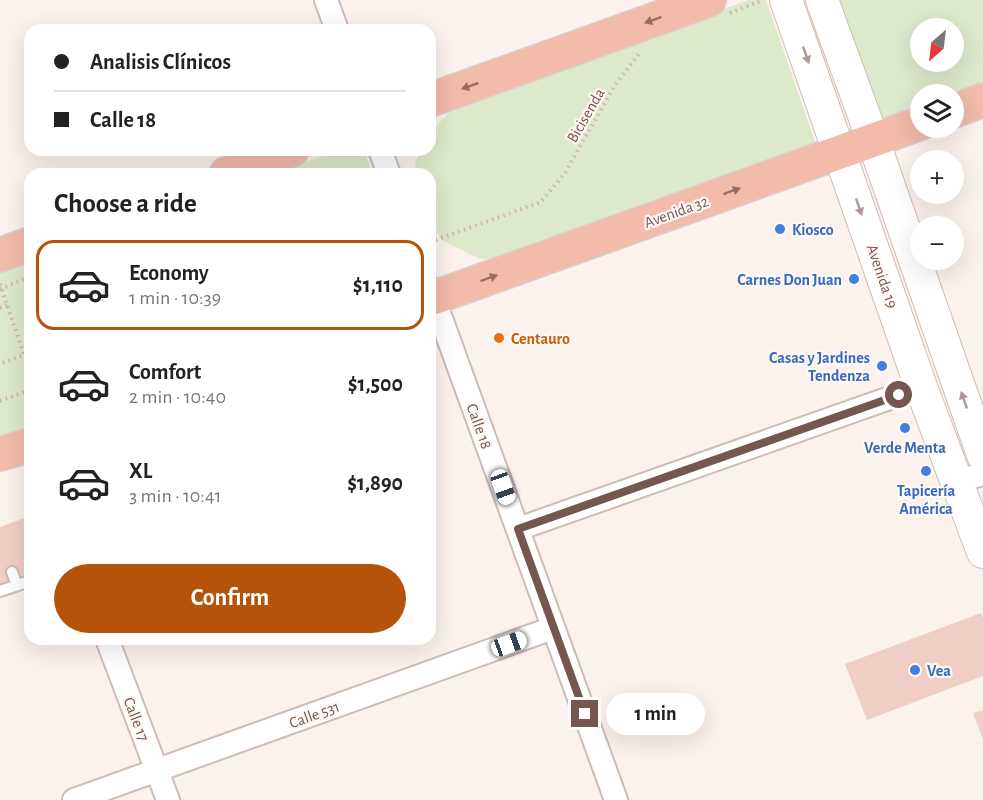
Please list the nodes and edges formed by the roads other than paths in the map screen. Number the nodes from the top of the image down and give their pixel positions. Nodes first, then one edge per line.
1 (326, 0) edge
2 (786, 0) edge
3 (822, 0) edge
4 (715, 8) edge
5 (335, 24) edge
6 (436, 98) edge
7 (983, 100) edge
8 (964, 107) edge
9 (910, 127) edge
10 (873, 140) junction
11 (840, 151) junction
12 (275, 156) edge
13 (242, 168) edge
14 (24, 246) edge
15 (0, 255) edge
16 (436, 294) edge
17 (436, 306) edge
18 (921, 387) junction
19 (24, 447) edge
20 (0, 454) edge
21 (983, 455) edge
22 (970, 478) edge
23 (518, 529) junction
24 (983, 552) edge
25 (12, 572) dead end
26 (24, 583) edge
27 (17, 585) junction
28 (0, 591) edge
29 (553, 628) junction
30 (109, 645) edge
31 (157, 770) junction
32 (74, 800) edge
33 (168, 800) edge
34 (616, 800) edge

1 - 5 street
2 -> 11 main road, Avenida 19
3 - 10 main road
4 -> 6 highway
7 - 8 highway
9 - 10 highway, Avenida 32
10 - 11 highway, Avenida 32
21 -> 10 main road
16 -> 11 highway, Avenida 32
11 -> 18 main road, Avenida 19
12 - 13 highway
14 - 15 highway
17 - 23 street, Calle 18
18 - 22 main road, Avenida 19
18 - 23 street
19 - 20 highway
22 - 24 main road, Avenida 19
23 - 29 street, Calle 18
25 - 27 lane
26 - 27 lane
27 - 28 lane
29 - 31 street, Calle 531
29 - 34 street, Calle 18
30 - 31 street, Calle 17
31 - 32 street, Calle 531
31 - 33 street, Calle 17

